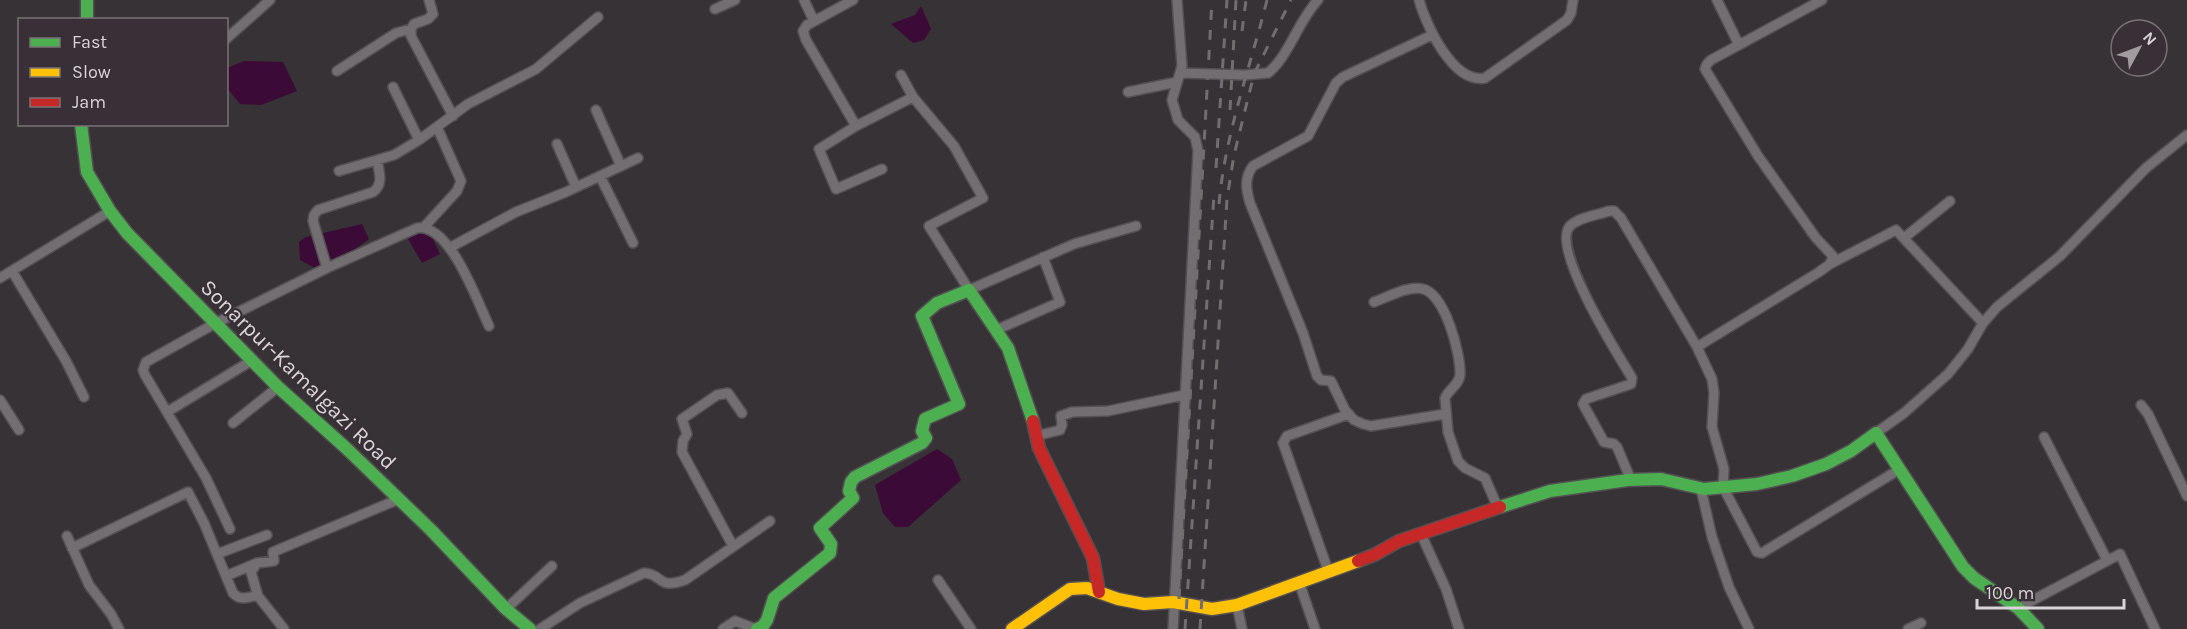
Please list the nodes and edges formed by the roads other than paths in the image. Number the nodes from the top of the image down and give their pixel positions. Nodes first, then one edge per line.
1 (87, 0) edge
2 (270, 0) edge
3 (429, 0) edge
4 (735, 0) edge
5 (804, 0) edge
6 (853, 0) edge
7 (1177, 0) edge
8 (1318, 0) edge
9 (1419, 0) edge
10 (1573, 0) edge
11 (1717, 0) edge
12 (1822, 0) edge
13 (715, 9) dead end
14 (598, 17) dead end
15 (87, 18) edge
16 (814, 21) junction
17 (411, 29) junction
18 (1432, 35) junction
19 (228, 37) edge
20 (1739, 45) junction
21 (337, 71) dead end
22 (901, 75) dead end
23 (1179, 78) junction
24 (393, 87) dead end
25 (1128, 92) dead end
26 (913, 98) junction
27 (596, 110) dead end
28 (453, 116) junction
29 (82, 126) edge
30 (856, 126) junction
31 (438, 127) junction
32 (2187, 135) edge
33 (419, 140) junction
34 (557, 144) dead end
35 (639, 158) dead end
36 (377, 160) junction
37 (621, 166) junction
38 (882, 170) dead end
39 (339, 171) dead end
40 (600, 176) junction
41 (576, 188) junction
42 (1950, 201) dead end
43 (110, 211) junction
44 (1136, 226) dead end
45 (424, 227) junction
46 (1904, 238) junction
47 (633, 243) dead end
48 (451, 247) junction
49 (1043, 257) junction
50 (1830, 264) junction
51 (327, 268) junction
52 (12, 270) junction
53 (0, 278) edge
54 (969, 290) junction
55 (1374, 302) dead end
56 (1983, 323) junction
57 (214, 324) junction
58 (489, 326) dead end
59 (996, 330) junction
60 (1697, 347) junction
61 (251, 361) junction
62 (278, 387) junction
63 (1184, 395) junction
64 (84, 397) dead end
65 (0, 400) edge
66 (2141, 405) dead end
67 (167, 412) junction
68 (742, 413) dead end
69 (1348, 414) junction
70 (1445, 414) junction
71 (233, 423) dead end
72 (19, 430) dead end
73 (1876, 433) junction
74 (1036, 436) junction
75 (2044, 437) dead end
76 (1900, 468) junction
77 (1631, 480) junction
78 (1723, 487) junction
79 (1701, 489) junction
80 (2187, 496) edge
81 (399, 499) junction
82 (1498, 508) junction
83 (770, 521) dead end
84 (230, 528) dead end
85 (1421, 534) junction
86 (267, 535) dead end
87 (67, 536) dead end
88 (733, 546) junction
89 (72, 548) junction
90 (217, 554) junction
91 (2107, 560) junction
92 (257, 563) junction
93 (552, 566) dead end
94 (1329, 573) junction
95 (226, 576) junction
96 (938, 580) dead end
97 (1299, 582) junction
98 (1099, 592) junction
99 (258, 596) junction
100 (1173, 602) junction
101 (1237, 605) junction
102 (2018, 608) junction
103 (506, 609) junction
104 (1921, 622) dead end
105 (763, 627) edge
106 (119, 629) edge
107 (284, 629) edge
108 (531, 629) edge
109 (540, 629) edge
110 (723, 629) edge
111 (971, 629) edge
112 (1012, 629) edge
113 (1173, 629) edge
114 (1242, 629) edge
115 (1315, 629) edge
116 (1459, 629) edge
117 (1749, 629) edge
118 (1908, 629) edge
119 (2038, 629) edge
120 (2155, 629) edge

1 - 15 street
2 - 19 street
3 - 17 street
4 - 13 street
5 - 16 street
6 - 16 street
7 - 23 street
8 - 23 street
9 - 18 street
10 - 18 street
11 - 20 street
12 - 20 street
14 - 28 street
16 - 30 street
17 - 21 street
17 - 28 street
18 - 69 street
20 - 50 street
22 - 26 street
23 - 25 street
23 - 63 street
24 - 33 street
26 - 30 street
26 - 54 street
27 - 37 street
28 - 31 street
29 - 43 street, Sonarpur-Kamalgazi Road
30 - 38 street
31 - 33 street
31 - 45 street
32 - 56 street
33 - 36 street
34 - 41 street
35 - 37 street
36 - 39 street
36 - 51 street
37 - 40 street
40 - 41 street
40 - 47 street
41 - 48 street
42 - 46 street
43 - 52 street
43 - 57 street, Sonarpur-Kamalgazi Road
44 - 49 street
45 - 48 street
45 - 51 street
46 - 50 street
46 - 56 street
48 - 58 street
49 - 54 street
49 - 59 street
50 - 60 street
51 - 57 street
52 - 53 street
52 - 64 street
54 - 59 street
54 - 105 street
55 - 70 street
56 - 73 street
57 - 61 street, Sonarpur-Kamalgazi Road
57 - 67 street
59 - 74 street
60 - 77 street
60 - 78 street
61 - 62 street, Sonarpur-Kamalgazi Road
61 - 67 street
62 - 71 street
62 - 81 street, Sonarpur-Kamalgazi Road
63 - 74 street
63 - 100 street
65 - 72 street
66 - 80 street
67 - 84 street
68 - 88 street
69 - 70 street
69 - 94 street
70 - 82 street
73 - 76 street
73 - 78 street
74 - 98 street
75 - 91 street
76 - 78 street
76 - 102 street
77 - 79 street
77 - 82 street
78 - 79 street
79 - 117 street
81 - 92 street
81 - 103 street, Sonarpur-Kamalgazi Road
82 - 85 street
83 - 88 street
85 - 94 street
85 - 116 street
86 - 90 street
87 - 89 street
88 - 109 street
89 - 90 street
89 - 106 street
90 - 95 street
91 - 102 street
91 - 120 street
92 - 95 street
92 - 99 street
93 - 103 street
94 - 97 street
95 - 99 street
96 - 111 street
97 - 101 street
97 - 115 street
98 - 100 street
98 - 112 street
99 - 107 street
100 - 101 street
100 - 113 street
101 - 114 street
102 - 119 street
103 - 108 street, Sonarpur-Kamalgazi Road
104 - 118 street
105 - 110 street

